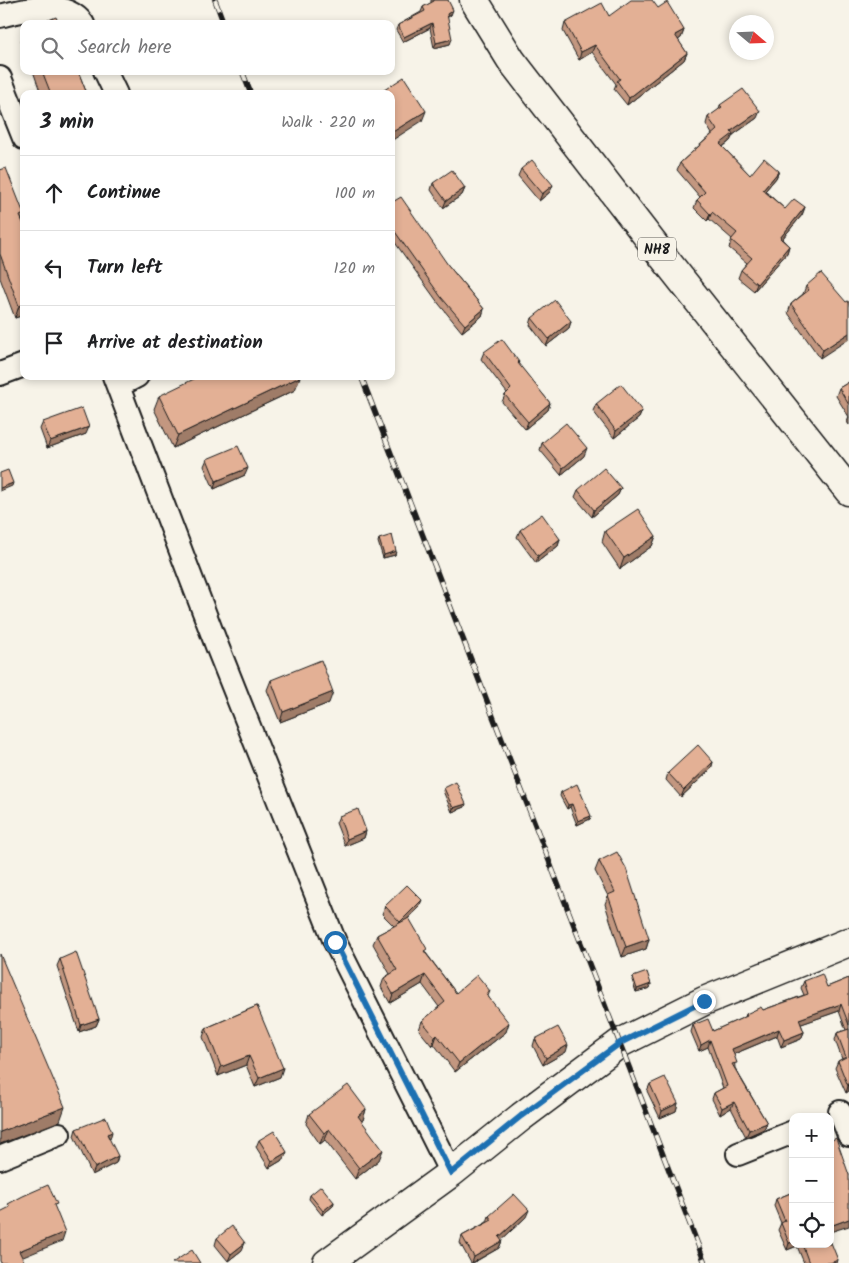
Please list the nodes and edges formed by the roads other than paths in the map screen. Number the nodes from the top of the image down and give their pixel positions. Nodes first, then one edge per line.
1 (474, 0) edge
2 (0, 16) edge
3 (81, 20) edge
4 (107, 75) edge
5 (0, 78) edge
6 (114, 90) edge
7 (14, 131) edge
8 (20, 367) edge
9 (0, 374) edge
10 (123, 380) edge
11 (849, 492) edge
12 (849, 942) edge
13 (839, 1112) edge
14 (59, 1134) dead end
15 (789, 1134) edge
16 (849, 1134) edge
17 (738, 1154) dead end
18 (0, 1158) edge
19 (451, 1173) junction
20 (326, 1263) edge

1 - 11 main road, NH8
2 - 3 street
4 - 6 street
5 - 7 street
8 - 9 street
10 - 19 street
12 - 19 main road
13 - 16 street
14 - 18 street
15 - 17 street
19 - 20 main road

